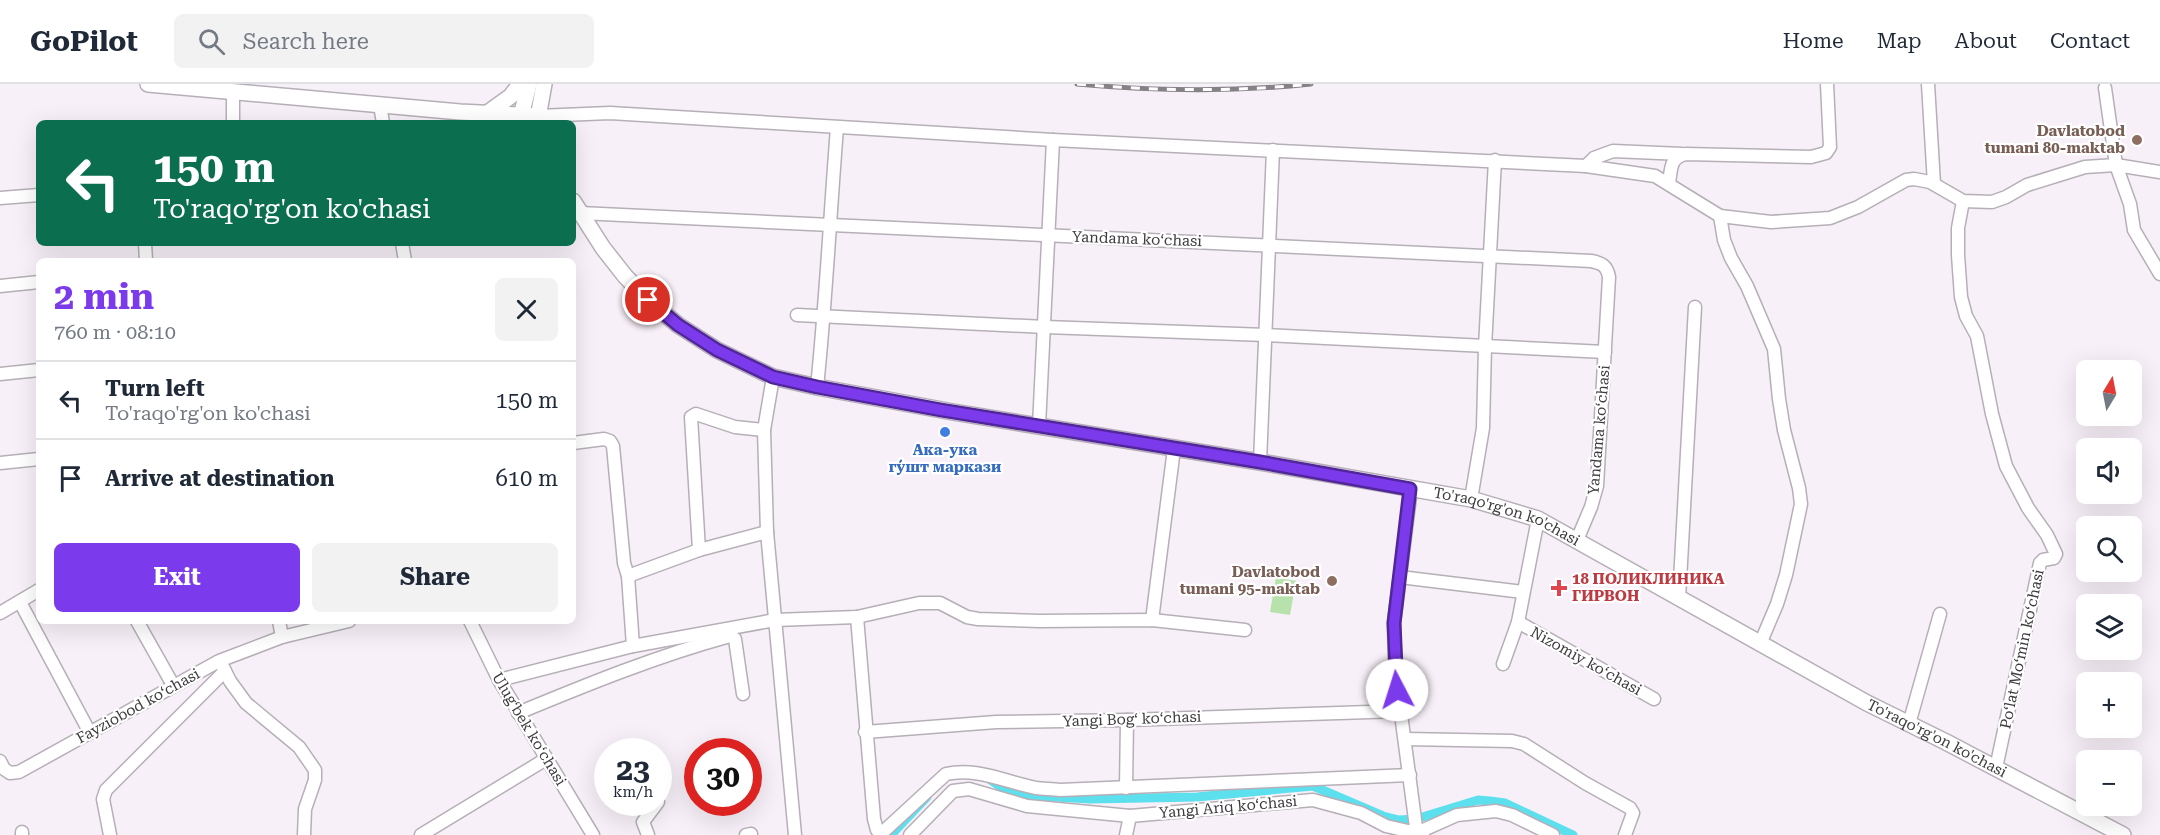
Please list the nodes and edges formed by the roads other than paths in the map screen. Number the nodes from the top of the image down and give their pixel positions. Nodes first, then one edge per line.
1 (148, 84) edge
2 (520, 84) edge
3 (529, 84) edge
4 (544, 84) edge
5 (1827, 84) edge
6 (1928, 84) edge
7 (2105, 88) dead end
8 (233, 92) junction
9 (380, 105) junction
10 (486, 114) junction
11 (458, 118) edge
12 (530, 119) edge
13 (233, 120) edge
14 (382, 120) edge
15 (837, 128) junction
16 (1053, 140) junction
17 (1273, 150) junction
18 (1686, 154) junction
19 (1495, 160) junction
20 (2116, 165) junction
21 (1586, 166) junction
22 (2160, 172) edge
23 (1669, 184) junction
24 (1934, 184) junction
25 (36, 195) edge
26 (0, 198) edge
27 (1963, 201) junction
28 (577, 207) edge
29 (1720, 216) junction
30 (829, 224) junction
31 (1049, 235) junction
32 (1270, 245) junction
33 (1490, 256) junction
34 (2160, 274) edge
35 (36, 282) edge
36 (0, 286) edge
37 (1695, 307) dead end
38 (797, 315) dead end
39 (825, 315) junction
40 (1045, 327) junction
41 (1266, 335) junction
42 (1485, 347) junction
43 (1605, 352) junction
44 (36, 370) edge
45 (0, 374) edge
46 (773, 377) junction
47 (817, 387) junction
48 (1039, 426) junction
49 (764, 430) junction
50 (576, 443) edge
51 (1174, 448) junction
52 (36, 459) edge
53 (1260, 462) junction
54 (0, 463) edge
55 (1410, 489) junction
56 (1471, 499) junction
57 (1538, 519) junction
58 (767, 532) junction
59 (1577, 540) junction
60 (699, 550) junction
61 (628, 576) junction
62 (1400, 577) junction
63 (36, 592) edge
64 (1522, 592) junction
65 (1679, 599) junction
66 (20, 602) junction
67 (0, 613) edge
68 (1940, 614) dead end
69 (857, 617) junction
70 (775, 620) junction
71 (1152, 620) junction
72 (1518, 622) junction
73 (139, 624) edge
74 (280, 624) edge
75 (336, 624) edge
76 (471, 624) edge
77 (1245, 630) dead end
78 (282, 637) junction
79 (1760, 644) junction
80 (633, 646) junction
81 (1503, 664) dead end
82 (222, 666) junction
83 (499, 680) junction
84 (173, 685) junction
85 (743, 694) dead end
86 (1654, 699) dead end
87 (1400, 711) junction
88 (518, 713) junction
89 (1127, 720) junction
90 (1909, 724) junction
91 (865, 732) junction
92 (90, 733) junction
93 (1405, 739) junction
94 (546, 759) junction
95 (0, 762) edge
96 (1996, 768) junction
97 (1410, 776) junction
98 (1126, 788) junction
99 (648, 816) edge
100 (1130, 816) junction
101 (1419, 827) edge
102 (2113, 832) edge
103 (110, 835) edge
104 (304, 835) edge
105 (421, 835) edge
106 (593, 835) edge
107 (648, 835) edge
108 (795, 835) edge
109 (910, 835) edge
110 (1126, 835) edge
111 (1552, 835) edge
112 (1625, 835) edge

1 - 8 main road
2 - 10 main road
3 - 12 main road
4 - 12 main road
5 - 18 street
6 - 24 street
7 - 20 street
8 - 9 main road
8 - 13 street
9 - 11 main road
9 - 14 street
10 - 11 main road
10 - 12 main road
12 - 15 street
15 - 16 street
15 - 30 street
16 - 17 street
16 - 31 street
17 - 19 street
17 - 32 street
18 - 21 street
18 - 23 street
19 - 21 street
19 - 33 street
20 - 22 street
20 - 27 street
20 - 34 street
21 - 23 street
23 - 29 street
24 - 27 street
24 - 29 street
25 - 26 street
27 - 96 street, Poʻlat Moʻmin koʻchasi
28 - 30 street, Yandama koʻchasi
28 - 46 main road, To'raqo'rg'on ko'chasi
29 - 79 street
30 - 31 street, Yandama koʻchasi
30 - 39 street
31 - 32 street, Yandama koʻchasi
31 - 40 street
32 - 33 street, Yandama koʻchasi
32 - 41 street
33 - 42 street
33 - 43 street, Yandama koʻchasi
35 - 36 street
37 - 65 street
38 - 39 street, Yandama koʻchasi
39 - 40 street, Yandama koʻchasi
39 - 47 street
40 - 41 street, Yandama koʻchasi
40 - 48 street
41 - 42 street, Yandama koʻchasi
41 - 53 street
42 - 43 street, Yandama koʻchasi
42 - 56 street
43 - 59 street, Yandama koʻchasi
44 - 45 street
46 - 47 main road, To'raqo'rg'on ko'chasi
46 - 49 street
47 - 48 main road, To'raqo'rg'on ko'chasi
48 - 51 main road, To'raqo'rg'on ko'chasi
49 - 58 street
49 - 60 street
50 - 61 street
51 - 53 main road, To'raqo'rg'on ko'chasi
51 - 71 street
52 - 54 street
53 - 55 main road, To'raqo'rg'on ko'chasi
55 - 56 main road, To'raqo'rg'on ko'chasi
55 - 62 street
56 - 57 main road, To'raqo'rg'on ko'chasi
57 - 59 main road, To'raqo'rg'on ko'chasi
57 - 64 street, Nizomiy koʻchasi
58 - 60 street
58 - 70 street
59 - 65 main road, To'raqo'rg'on ko'chasi
60 - 61 street
61 - 80 street
62 - 64 street
62 - 87 street
63 - 66 street
64 - 72 street, Nizomiy koʻchasi
65 - 79 main road, To'raqo'rg'on ko'chasi
66 - 67 street
66 - 92 street
68 - 90 street
69 - 70 street
69 - 71 street
69 - 91 street
70 - 80 street
70 - 108 street
71 - 77 street
72 - 81 street, Nizomiy koʻchasi
72 - 86 street, Nizomiy koʻchasi
73 - 84 street
74 - 78 street
75 - 78 street, Fayziobod koʻchasi
76 - 83 street, Ulugʻbek koʻchasi
78 - 82 street, Fayziobod koʻchasi
79 - 90 main road, To'raqo'rg'on ko'chasi
80 - 83 street
82 - 84 street, Fayziobod koʻchasi
82 - 103 street
82 - 104 street
83 - 88 street, Ulugʻbek koʻchasi
84 - 92 street, Fayziobod koʻchasi
85 - 88 street
87 - 89 street, Yangi Bogʻ koʻchasi
87 - 93 street
88 - 94 street, Ulugʻbek koʻchasi
89 - 91 street, Yangi Bogʻ koʻchasi
89 - 98 street
90 - 96 main road, To'raqo'rg'on ko'chasi
91 - 98 street
92 - 95 street, Fayziobod koʻchasi
93 - 97 street
93 - 112 street
94 - 105 street
94 - 106 street, Ulugʻbek koʻchasi
96 - 102 main road, To'raqo'rg'on ko'chasi
97 - 98 street
97 - 101 street
99 - 107 street
100 - 101 street, Yangi Ariq koʻchasi
100 - 109 street, Yangi Ariq koʻchasi
100 - 110 street
101 - 111 street

